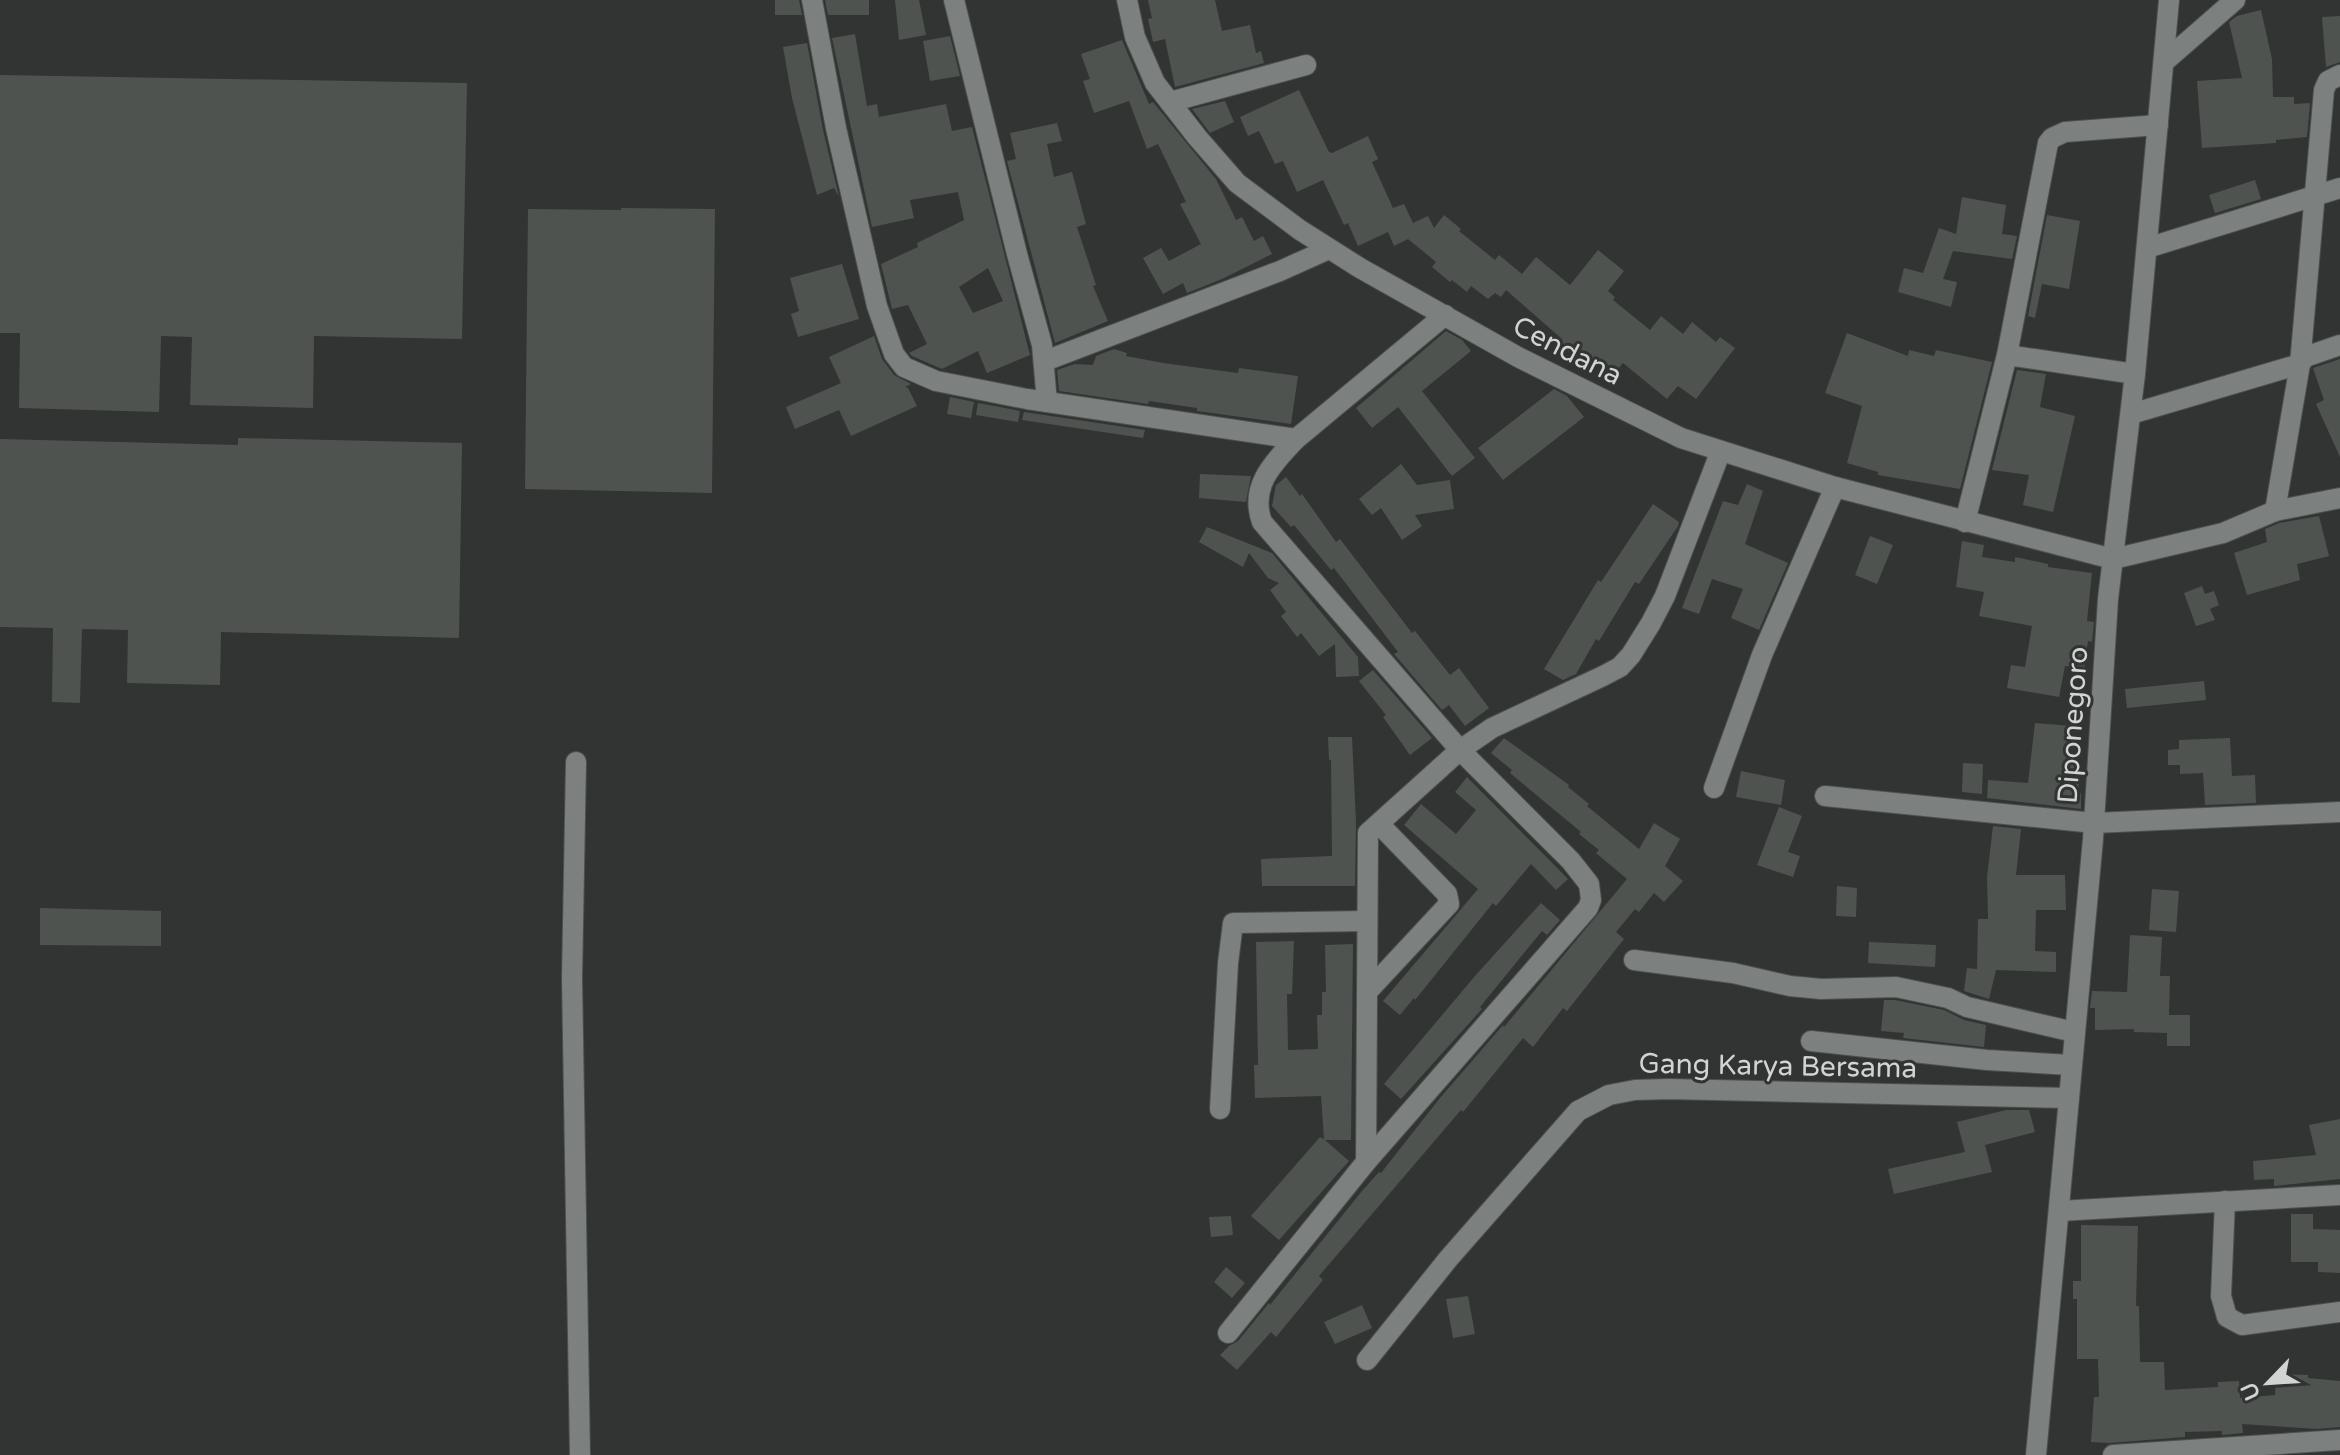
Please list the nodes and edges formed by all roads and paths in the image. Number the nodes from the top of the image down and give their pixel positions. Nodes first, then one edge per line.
1 (812, 0) edge
2 (954, 0) edge
3 (1127, 0) edge
4 (2169, 0) edge
5 (2235, 0) edge
6 (2164, 62) junction
7 (1306, 65) dead end
8 (2340, 75) edge
9 (1170, 102) junction
10 (2158, 125) junction
11 (2340, 188) edge
12 (2314, 196) junction
13 (2147, 248) junction
14 (1329, 249) junction
15 (1445, 315) junction
16 (2340, 345) edge
17 (2007, 355) junction
18 (1045, 361) junction
19 (2300, 364) junction
20 (2135, 374) junction
21 (1047, 402) junction
22 (2131, 414) junction
23 (1296, 439) junction
24 (1720, 453) junction
25 (1835, 487) junction
26 (2340, 498) edge
27 (2275, 511) junction
28 (1965, 522) junction
29 (2113, 559) junction
30 (1460, 750) junction
31 (576, 762) dead end
32 (1714, 788) dead end
33 (1825, 796) dead end
34 (2340, 812) edge
35 (2094, 823) junction
36 (1379, 824) junction
37 (1366, 921) junction
38 (1634, 960) dead end
39 (1367, 992) junction
40 (2074, 1032) junction
41 (1811, 1041) dead end
42 (2071, 1065) junction
43 (2069, 1098) junction
44 (1220, 1109) dead end
45 (1366, 1162) junction
46 (2340, 1195) edge
47 (2225, 1201) junction
48 (2059, 1211) junction
49 (2340, 1312) edge
50 (1228, 1333) dead end
51 (1367, 1360) dead end
52 (2340, 1440) edge
53 (580, 1455) edge
54 (2036, 1455) edge
55 (2113, 1455) edge

1 - 21 street
2 - 18 street
3 - 9 street, Cendana
4 - 6 street, Diponegoro
5 - 6 street
6 - 10 street, Diponegoro
7 - 9 street
8 - 12 street
9 - 14 street, Cendana
10 - 13 street, Diponegoro
10 - 17 street
11 - 12 street
12 - 13 street
12 - 19 street
13 - 20 street, Diponegoro
14 - 15 street, Cendana
14 - 18 street
15 - 23 street
15 - 24 street, Cendana
16 - 19 street
17 - 20 street
17 - 28 street
18 - 21 street
19 - 22 street
19 - 27 street
20 - 22 street, Diponegoro
21 - 23 street
22 - 29 street, Diponegoro
23 - 30 street
24 - 25 street, Cendana
24 - 30 street
25 - 28 street, Cendana
25 - 32 street
26 - 27 street
27 - 29 street
28 - 29 street, Cendana
29 - 35 street, Diponegoro
30 - 36 street
30 - 45 street
31 - 53 street
33 - 35 street
34 - 35 street
35 - 40 street, Diponegoro
36 - 37 street
36 - 39 street
37 - 39 street
37 - 44 street
38 - 40 street
39 - 45 street
40 - 42 street, Diponegoro
41 - 42 street
42 - 43 street, Diponegoro
43 - 48 street, Diponegoro
43 - 51 street, Gang Karya Bersama
45 - 50 street
46 - 47 street
47 - 48 street
47 - 49 street
48 - 54 street, Diponegoro
52 - 55 street

